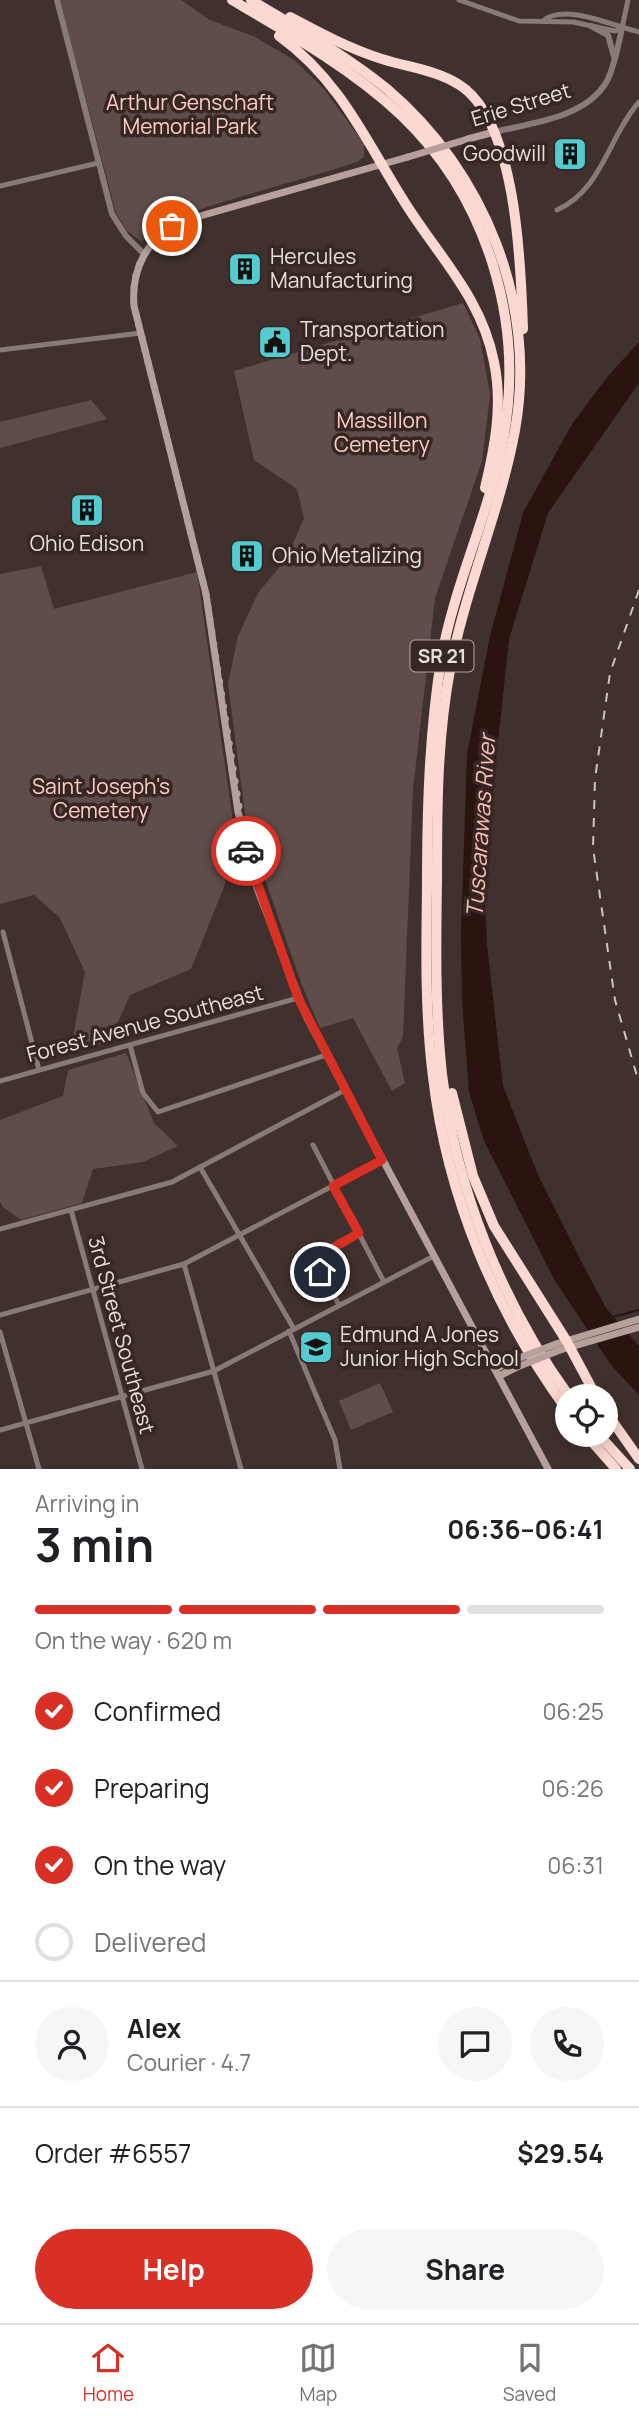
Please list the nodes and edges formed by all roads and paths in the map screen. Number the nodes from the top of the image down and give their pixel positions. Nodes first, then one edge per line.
1 (57, 0) edge
2 (230, 0) edge
3 (250, 0) edge
4 (258, 0) edge
5 (459, 0) edge
6 (628, 0) edge
7 (543, 21) junction
8 (592, 26) junction
9 (622, 28) junction
10 (639, 32) edge
11 (615, 59) junction
12 (639, 102) edge
13 (494, 132) junction
14 (99, 163) junction
15 (383, 164) junction
16 (0, 186) edge
17 (558, 210) dead end
18 (144, 254) junction
19 (141, 333) junction
20 (0, 350) edge
21 (500, 491) junction
22 (472, 547) junction
23 (3, 932) dead end
24 (298, 998) junction
25 (437, 1007) junction
26 (130, 1045) junction
27 (326, 1055) junction
28 (39, 1070) junction
29 (0, 1081) edge
30 (345, 1090) junction
31 (313, 1145) dead end
32 (382, 1160) junction
33 (200, 1167) junction
34 (333, 1186) junction
35 (71, 1210) junction
36 (0, 1229) edge
37 (359, 1233) junction
38 (240, 1235) junction
39 (434, 1256) junction
40 (184, 1264) junction
41 (384, 1282) junction
42 (92, 1289) junction
43 (339, 1306) junction
44 (0, 1315) edge
45 (639, 1319) edge
46 (639, 1327) edge
47 (292, 1330) junction
48 (0, 1332) edge
49 (581, 1340) junction
50 (563, 1345) junction
51 (214, 1371) junction
52 (497, 1372) junction
53 (562, 1384) edge
54 (588, 1384) edge
55 (555, 1391) edge
56 (122, 1397) junction
57 (26, 1423) junction
58 (618, 1429) edge
59 (0, 1430) edge
60 (597, 1447) edge
61 (610, 1447) edge
62 (639, 1459) edge
63 (38, 1469) edge
64 (142, 1469) edge
65 (241, 1469) edge
66 (340, 1469) edge
67 (548, 1469) edge
68 (616, 1469) edge
69 (630, 1469) edge

1 - 14 street
2 - 15 highway
2 - 22 highway, SR 21
3 - 21 highway, SR 21
4 - 13 highway
5 - 7 street
6 - 9 street
7 - 8 street
7 - 9 street
8 - 9 street
8 - 11 street
9 - 10 street
9 - 11 street, Erie Street
11 - 13 street, Erie Street
12 - 17 street
13 - 15 main road, Erie Street, bridge
13 - 21 highway
14 - 16 street
14 - 18 street
15 - 18 main road, Erie Street
15 - 22 highway
18 - 19 main road
19 - 20 street
19 - 24 main road
21 - 25 highway, SR 21
22 - 55 highway, SR 21
23 - 28 street
24 - 26 street, Forest Avenue Southeast
24 - 27 main road
25 - 50 highway
25 - 53 highway, SR 21
26 - 27 street
26 - 28 street, Forest Avenue Southeast
27 - 30 main road
28 - 29 street, Forest Avenue Southeast
30 - 32 main road
30 - 33 street
31 - 34 street
32 - 34 street
32 - 39 main road
33 - 35 street
33 - 38 street
34 - 37 street
34 - 38 street
35 - 36 street
35 - 42 street, 3rd Street Southeast
37 - 41 street
37 - 43 street
38 - 40 street
38 - 47 street
39 - 41 street
39 - 52 main road
40 - 42 street
40 - 51 street
41 - 43 street
42 - 44 street
42 - 56 street, 3rd Street Southeast
43 - 47 street
45 - 49 main road
46 - 49 main road
47 - 51 street
47 - 66 street
48 - 57 street
49 - 50 main road
50 - 52 main road, bridge
50 - 54 highway
51 - 56 street
51 - 65 street
52 - 67 main road
56 - 57 street
56 - 64 street, 3rd Street Southeast
57 - 59 street
57 - 63 street
58 - 62 highway
60 - 68 highway
61 - 69 highway

